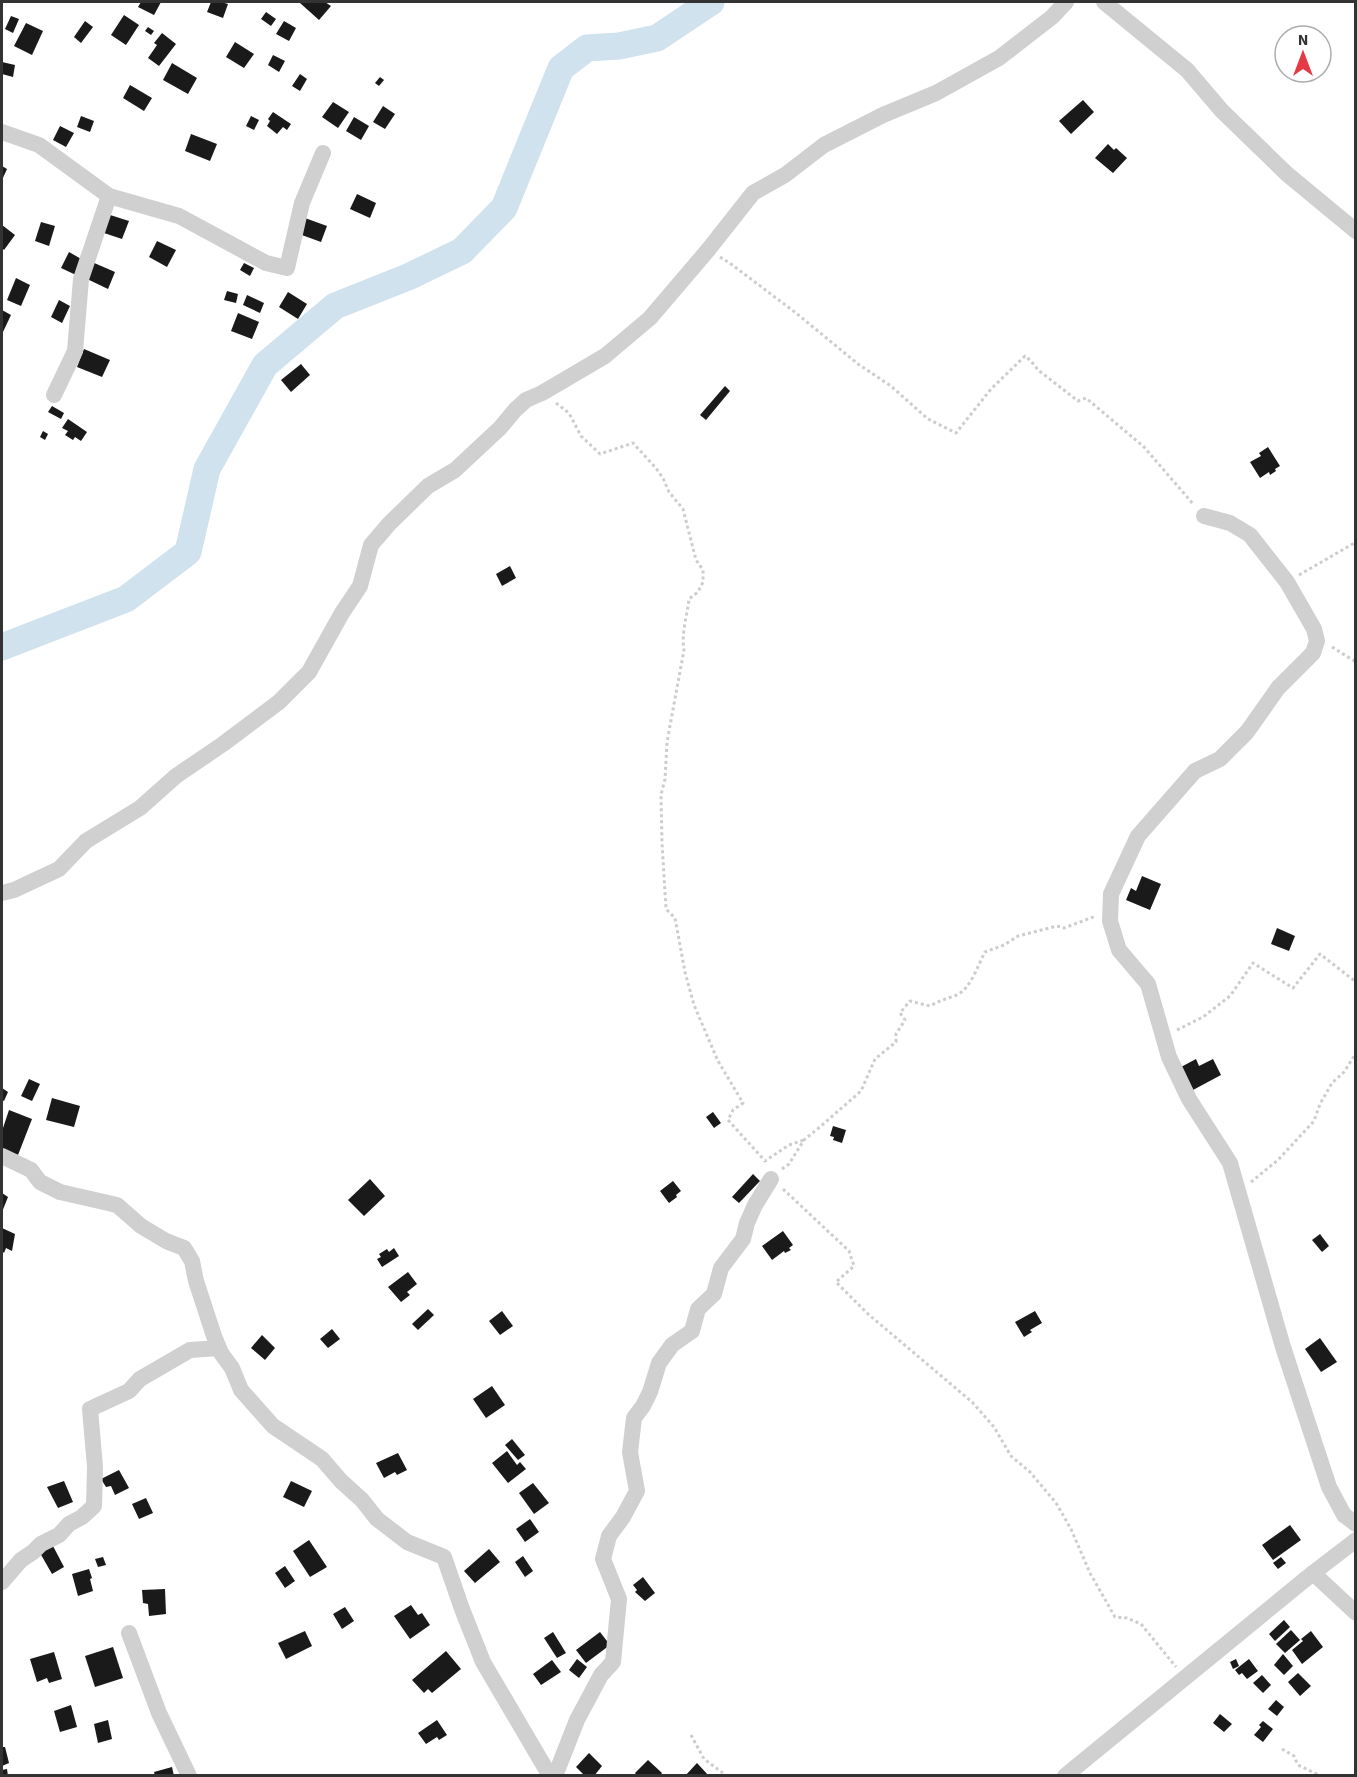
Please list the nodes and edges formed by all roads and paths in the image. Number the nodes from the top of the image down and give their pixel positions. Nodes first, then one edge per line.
1 (1066, 2) edge
2 (1104, 2) edge
3 (2, 132) edge
4 (323, 153) dead end
5 (109, 196) junction
6 (1356, 231) edge
7 (708, 250) junction
8 (542, 393) junction
9 (54, 395) dead end
10 (1204, 516) joint
11 (1356, 542) edge
12 (1287, 582) junction
13 (1317, 641) junction
14 (1356, 662) edge
15 (2, 893) edge
16 (1109, 912) junction
17 (1356, 982) edge
18 (1164, 1038) junction
19 (1356, 1053) edge
20 (804, 1140) junction
21 (2, 1156) edge
22 (771, 1179) junction
23 (1238, 1193) junction
24 (219, 1348) junction
25 (1356, 1524) edge
26 (1356, 1540) edge
27 (1313, 1573) junction
28 (2, 1582) edge
29 (1356, 1612) edge
30 (129, 1633) dead end
31 (1184, 1678) junction
32 (691, 1736) dead end
33 (1282, 1749) dead end
34 (189, 1776) edge
35 (553, 1776) edge
36 (727, 1776) edge
37 (1065, 1776) edge
38 (1321, 1776) edge

1 - 7 street
2 - 6 street
3 - 5 street
4 - 5 street
5 - 9 street
7 - 8 street
7 - 10 path
8 - 15 street
8 - 20 path
10 - 12 street
11 - 12 path
12 - 13 street
13 - 14 path
13 - 16 street
16 - 18 street
16 - 20 path
17 - 18 path
18 - 23 street
19 - 23 path
20 - 22 path
21 - 24 street
22 - 31 path
22 - 35 street
23 - 25 street
24 - 28 street
24 - 35 street
26 - 27 street
27 - 29 street
27 - 31 street
30 - 34 street
31 - 37 street
32 - 36 path
33 - 38 path

